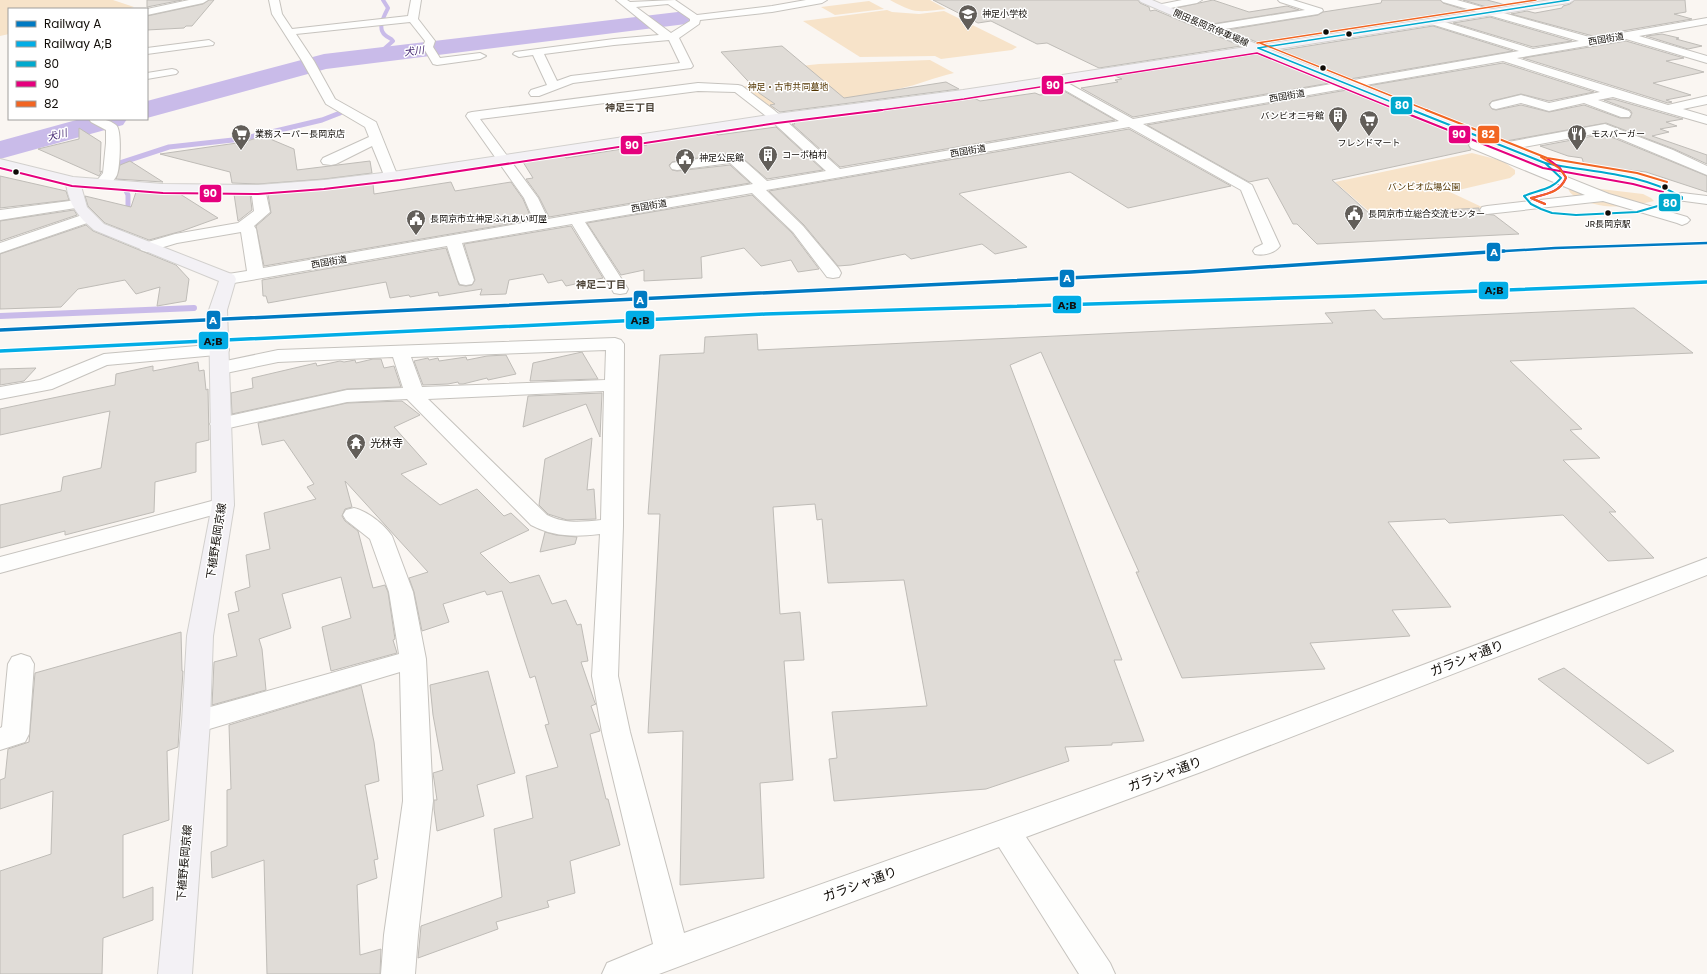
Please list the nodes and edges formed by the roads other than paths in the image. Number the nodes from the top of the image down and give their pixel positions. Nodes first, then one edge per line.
1 (203, 0) edge
2 (274, 0) edge
3 (416, 0) edge
4 (822, 0) edge
5 (1144, 0) edge
6 (1197, 0) edge
7 (1283, 0) edge
8 (1446, 0) edge
9 (1569, 0) edge
10 (624, 2) edge
11 (1160, 7) junction
12 (753, 11) junction
13 (148, 12) edge
14 (1492, 12) junction
15 (695, 18) junction
16 (412, 19) junction
17 (768, 21) dead end
18 (1707, 21) edge
19 (1435, 22) junction
20 (1212, 28) junction
21 (289, 32) junction
22 (1625, 35) junction
23 (673, 38) junction
24 (1592, 41) junction
25 (614, 42) junction
26 (210, 43) dead end
27 (564, 48) junction
28 (1258, 48) junction
29 (148, 51) edge
30 (536, 52) junction
31 (1533, 52) junction
32 (519, 54) dead end
33 (480, 56) dead end
34 (1503, 58) junction
35 (1707, 60) edge
36 (148, 66) edge
37 (687, 66) junction
38 (634, 72) junction
39 (148, 76) edge
40 (582, 79) junction
41 (1055, 80) junction
42 (1349, 85) junction
43 (554, 86) junction
44 (698, 86) junction
45 (1614, 93) junction
46 (535, 94) dead end
47 (1584, 99) junction
48 (1707, 100) edge
49 (1496, 105) dead end
50 (1548, 107) junction
51 (1670, 108) junction
52 (1626, 114) dead end
53 (1570, 115) dead end
54 (776, 118) junction
55 (1584, 120) dead end
56 (1707, 120) edge
57 (100, 121) edge
58 (1131, 123) junction
59 (1605, 128) junction
60 (376, 140) junction
61 (1476, 145) dead end
62 (1503, 147) junction
63 (502, 160) junction
64 (331, 161) dead end
65 (0, 163) edge
66 (1544, 163) dead end
67 (678, 166) dead end
68 (1707, 171) edge
69 (837, 174) junction
70 (391, 177) junction
71 (73, 181) junction
72 (102, 183) junction
73 (759, 187) junction
74 (258, 189) junction
75 (1604, 196) junction
76 (1682, 197) dead end
77 (1707, 200) edge
78 (77, 204) junction
79 (1487, 210) dead end
80 (0, 215) edge
81 (88, 218) junction
82 (576, 219) junction
83 (1682, 220) dead end
84 (543, 225) junction
85 (243, 227) junction
86 (453, 240) junction
87 (147, 247) junction
88 (0, 248) edge
89 (1261, 250) dead end
90 (833, 273) dead end
91 (256, 274) junction
92 (228, 279) junction
93 (466, 280) dead end
94 (620, 289) dead end
95 (400, 351) junction
96 (220, 359) junction
97 (614, 385) junction
98 (0, 393) edge
99 (415, 393) junction
100 (220, 424) junction
101 (223, 505) junction
102 (354, 515) dead end
103 (612, 526) junction
104 (0, 565) edge
105 (1707, 566) edge
106 (413, 659) junction
107 (21, 664) dead end
108 (196, 722) junction
109 (0, 739) edge
110 (1005, 831) junction
111 (672, 953) junction
112 (175, 974) edge
113 (398, 974) edge
114 (619, 974) edge
115 (1098, 974) edge

1 - 13 street
2 - 21 street
3 - 16 street
4 - 12 street
5 - 11 main road, 開田長岡京停車場線
6 - 11 street
7 - 20 street
8 - 14 street
9 - 14 main road
10 - 15 street
10 - 23 street
11 - 20 main road, 開田長岡京停車場線
12 - 15 street
12 - 17 street
14 - 19 main road
14 - 24 street
15 - 23 street
16 - 21 street
16 - 33 street
18 - 22 street, 西国街道
19 - 28 main road
19 - 31 street
20 - 28 main road, 開田長岡京停車場線
21 - 60 street
22 - 24 street, 西国街道
22 - 35 street
23 - 25 street
23 - 37 street
24 - 31 street, 西国街道
25 - 27 street
25 - 38 street
26 - 29 street
27 - 30 street
27 - 40 street
28 - 41 main road
28 - 42 main road, 開田長岡京停車場線
30 - 32 street
30 - 43 street
31 - 34 street, 西国街道
34 - 42 street, 西国街道
34 - 45 street
36 - 39 street
37 - 38 street
37 - 44 street
38 - 40 street
40 - 43 street
41 - 54 main road
41 - 58 street
42 - 58 street, 西国街道
42 - 62 main road, 開田長岡京停車場線
43 - 46 street
44 - 54 street
44 - 63 street
45 - 47 street
45 - 51 street
47 - 50 street
47 - 52 street
48 - 51 street
49 - 50 street
50 - 53 street
51 - 56 street
54 - 63 main road
54 - 69 street
55 - 59 street
57 - 72 street
58 - 69 street, 西国街道
58 - 89 street
59 - 62 street
59 - 68 street
60 - 64 street
60 - 70 street
61 - 75 street
62 - 66 main road, 開田長岡京停車場線
63 - 70 main road
63 - 84 street
65 - 71 main road
67 - 73 street
69 - 73 street, 西国街道
70 - 74 main road
71 - 72 main road
71 - 78 main road
72 - 74 main road
73 - 82 street, 西国街道
73 - 90 street
74 - 85 street
75 - 79 street
75 - 83 street
76 - 77 street
78 - 80 street
78 - 81 main road
81 - 87 main road
81 - 88 street
82 - 84 street, 西国街道
82 - 94 street
84 - 86 street, 西国街道
85 - 87 street
85 - 91 street
86 - 91 street, 西国街道
86 - 93 street
87 - 92 main road
91 - 92 street, 西国街道
92 - 96 main road, 下植野長岡京線
95 - 96 street
95 - 97 street
95 - 99 street
96 - 98 street
96 - 100 main road, 下植野長岡京線
97 - 99 street
97 - 103 street
99 - 100 street
99 - 103 street
100 - 101 main road, 下植野長岡京線
101 - 104 street
101 - 108 main road, 下植野長岡京線
102 - 106 street
103 - 111 street
105 - 110 street, ガラシャ通り
106 - 108 street
106 - 113 street
107 - 109 street
108 - 112 main road, 下植野長岡京線
110 - 111 street, ガラシャ通り
110 - 115 street
111 - 114 street, ガラシャ通り

